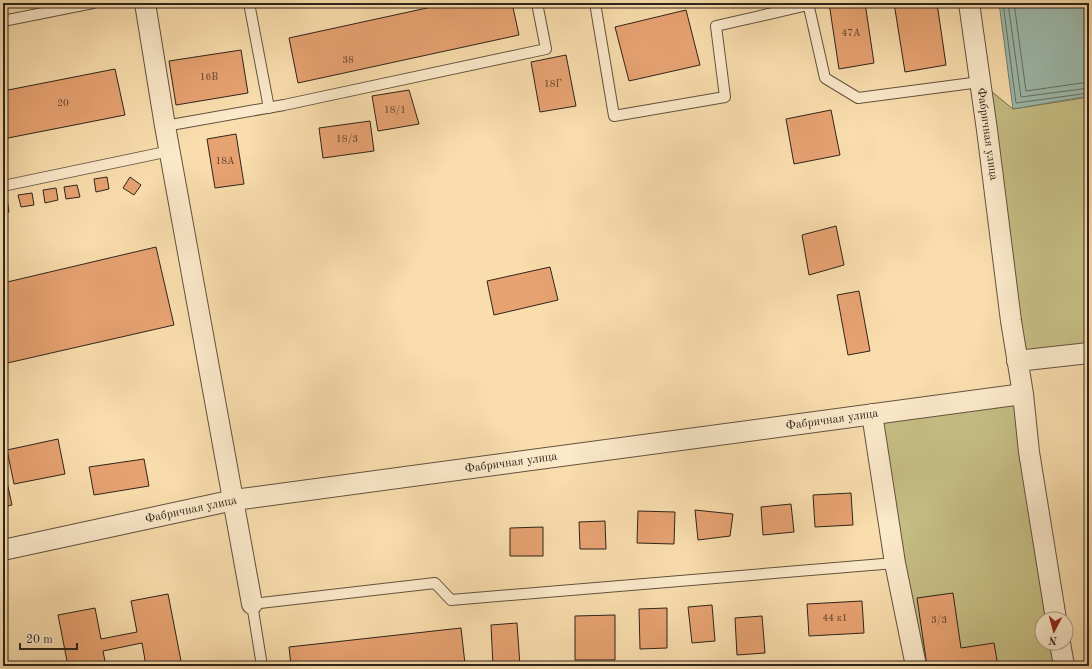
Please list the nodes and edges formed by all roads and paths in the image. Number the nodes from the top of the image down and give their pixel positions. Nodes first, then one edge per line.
1 (93, 3) edge
2 (144, 3) edge
3 (249, 3) edge
4 (537, 3) edge
5 (594, 3) edge
6 (969, 3) edge
7 (808, 4) edge
8 (3, 21) edge
9 (980, 82) junction
10 (269, 108) junction
11 (165, 126) junction
12 (170, 151) junction
13 (3, 186) edge
14 (1089, 353) edge
15 (1017, 361) junction
16 (1023, 394) junction
17 (872, 414) junction
18 (234, 500) junction
19 (3, 550) edge
20 (895, 564) junction
21 (252, 604) junction
22 (1055, 611) edge
23 (1061, 651) edge
24 (262, 666) edge
25 (916, 666) edge
26 (1064, 666) edge

1 - 8 lane
2 - 11 street
3 - 10 lane
4 - 10 lane
5 - 7 lane
6 - 9 street, Фабричная улица
7 - 9 lane
9 - 15 street, Фабричная улица
10 - 11 lane
11 - 12 street
12 - 13 lane
12 - 18 street
14 - 15 street
15 - 16 street, Фабричная улица
16 - 17 street, Фабричная улица
16 - 22 street, Фабричная улица
17 - 18 street, Фабричная улица
17 - 20 street
18 - 19 street, Фабричная улица
18 - 21 street
20 - 21 lane
20 - 25 street
21 - 24 lane
23 - 26 street

